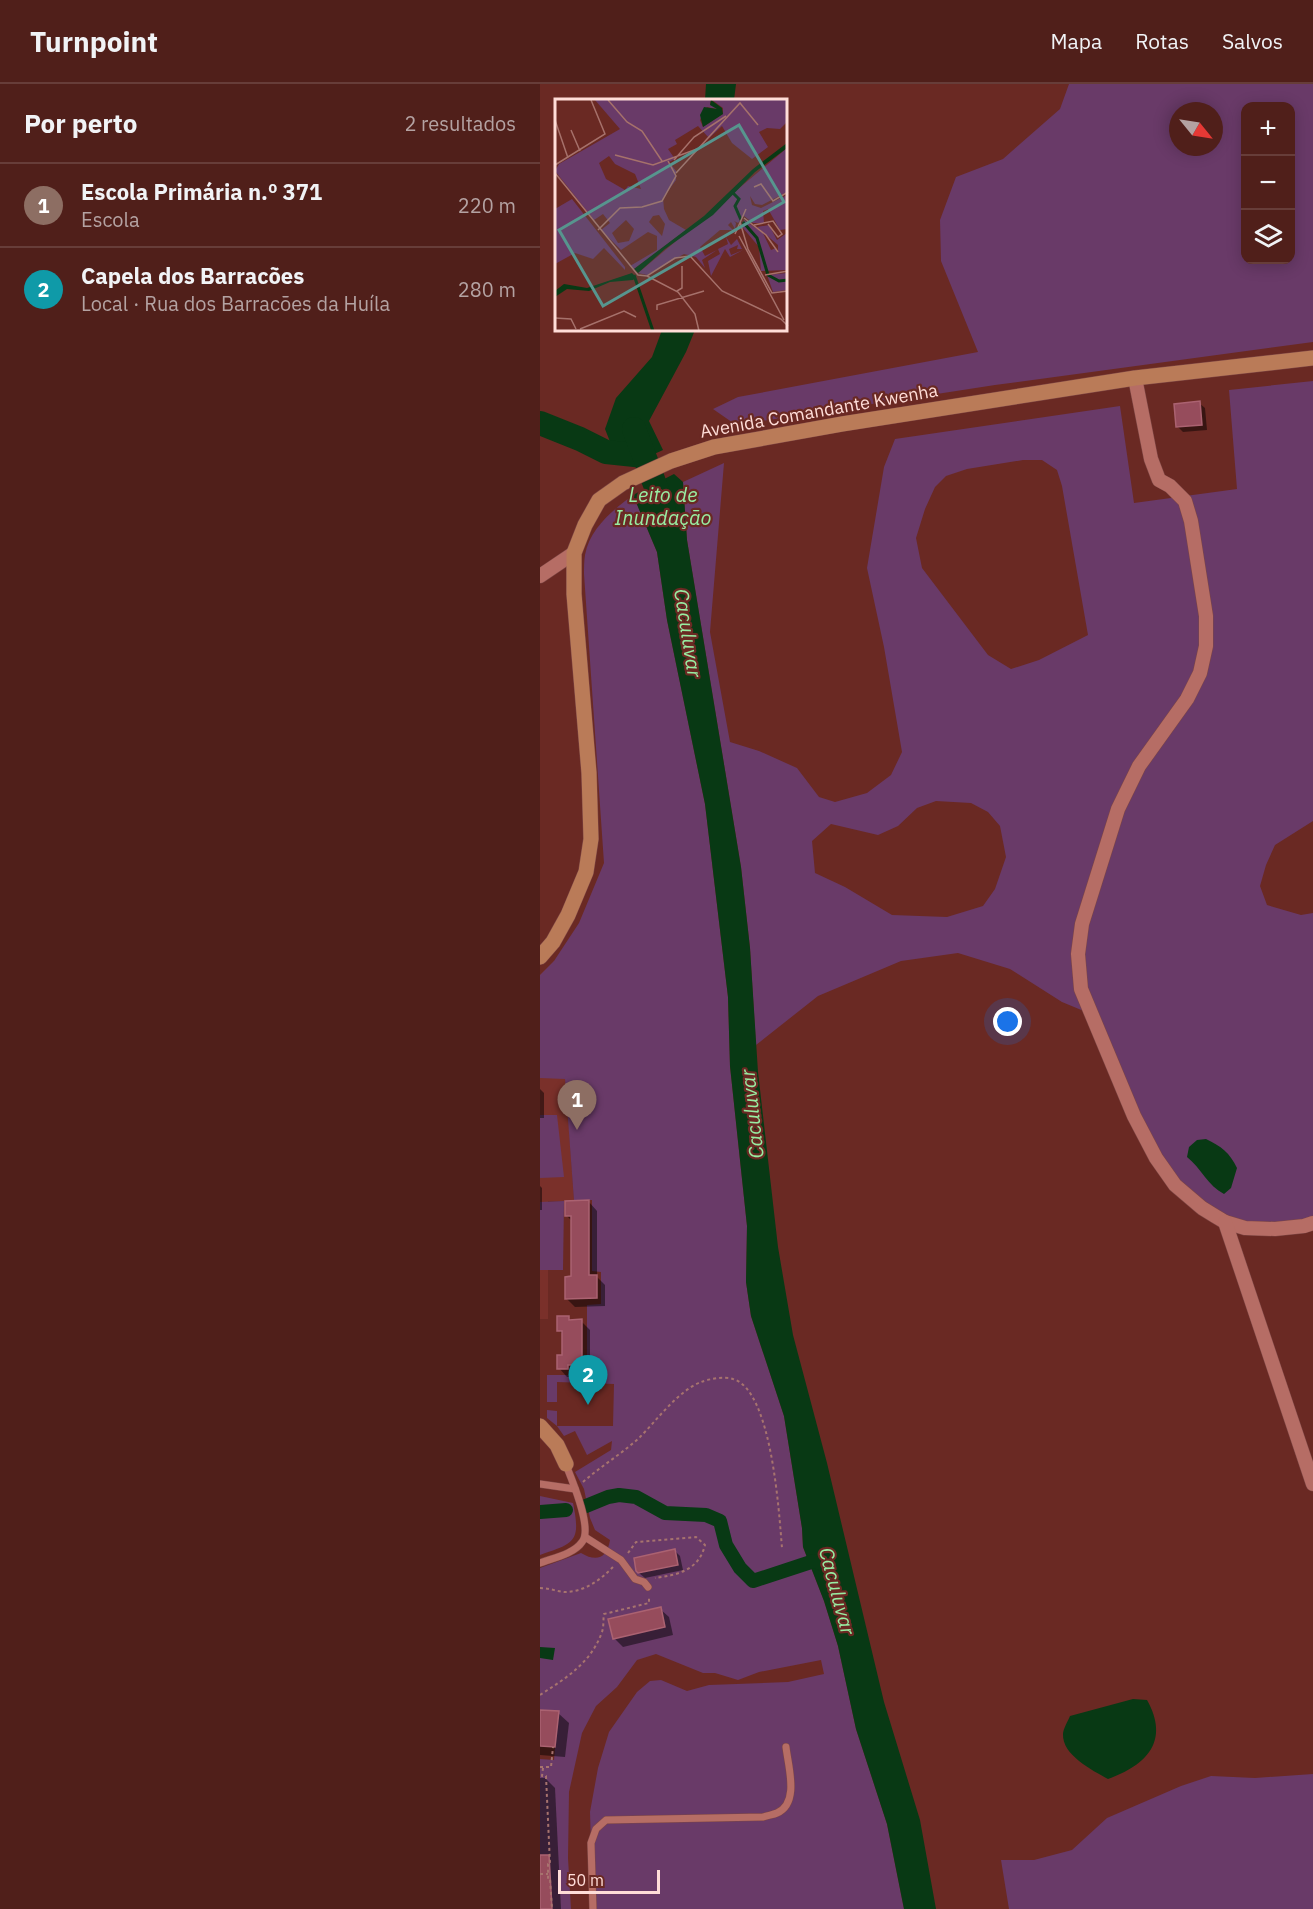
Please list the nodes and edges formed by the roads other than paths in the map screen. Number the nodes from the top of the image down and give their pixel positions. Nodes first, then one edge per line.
1 (1313, 358) edge
2 (1135, 378) junction
3 (574, 553) junction
4 (542, 572) edge
5 (540, 957) edge
6 (1226, 1222) junction
7 (1313, 1224) edge
8 (1275, 1229) junction
9 (1313, 1237) edge
10 (540, 1426) edge
11 (540, 1435) edge
12 (557, 1445) junction
13 (566, 1464) joint
14 (1313, 1484) edge
15 (540, 1485) edge
16 (575, 1489) junction
17 (585, 1537) junction
18 (540, 1563) edge
19 (648, 1587) road end
20 (786, 1747) dead end
21 (593, 1909) edge

1 - 2 main road, Avenida Comandante Kwenha
2 - 3 main road, Avenida Comandante Kwenha
2 - 6 street
3 - 4 street
3 - 5 main road, Avenida Comandante Kwenha
6 - 8 street
6 - 14 street
7 - 8 street
8 - 9 street
10 - 12 main road
11 - 12 main road
12 - 13 main road
13 - 16 lane
15 - 16 lane
16 - 17 lane
17 - 18 lane
17 - 19 lane
20 - 21 lane

